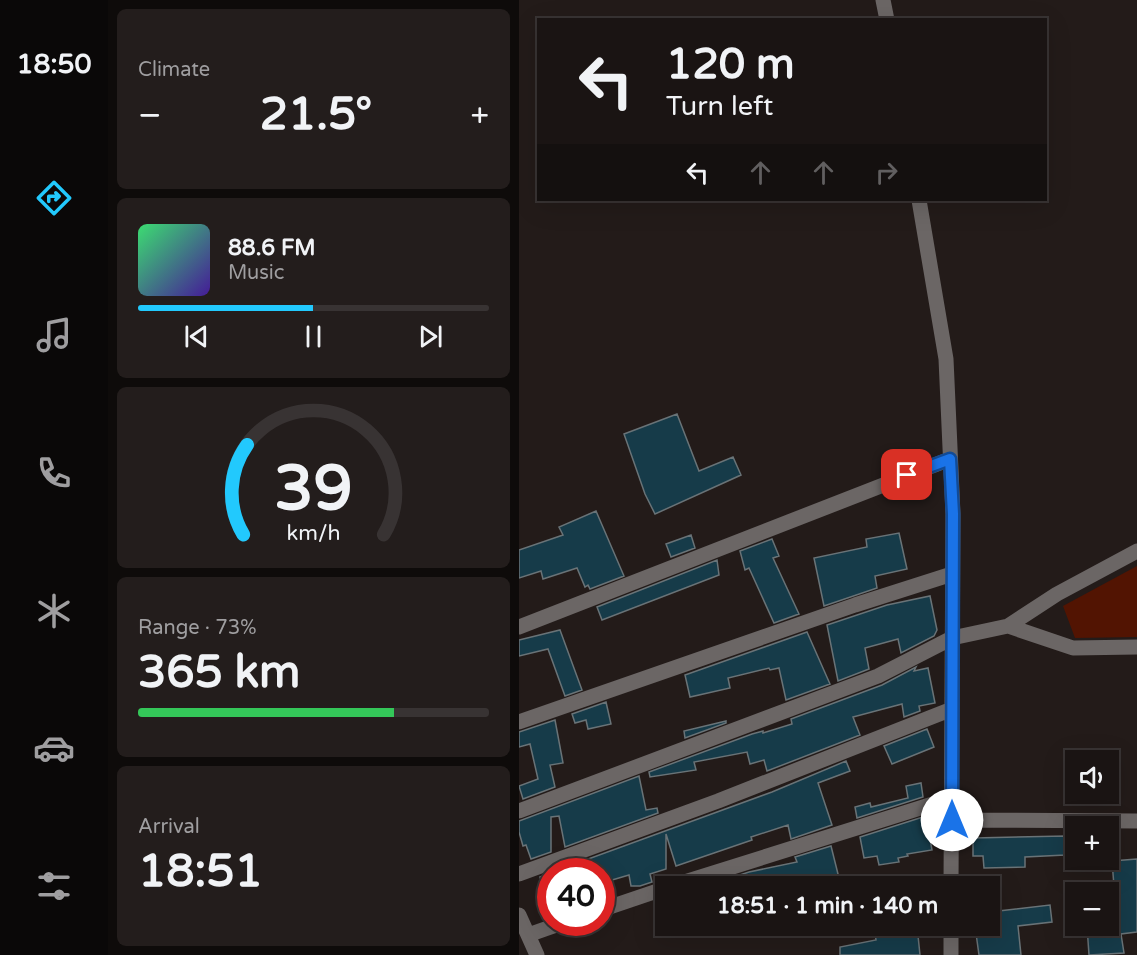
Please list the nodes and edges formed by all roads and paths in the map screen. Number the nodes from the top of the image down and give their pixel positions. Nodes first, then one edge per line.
1 (883, 0) edge
2 (887, 18) edge
3 (919, 201) edge
4 (950, 459) junction
5 (1137, 551) edge
6 (953, 574) junction
7 (1008, 626) junction
8 (519, 627) edge
9 (952, 638) junction
10 (1137, 647) edge
11 (952, 709) junction
12 (519, 722) edge
13 (952, 798) junction
14 (519, 811) edge
15 (952, 820) junction
16 (1137, 821) edge
17 (519, 874) edge
18 (704, 876) edge
19 (951, 876) edge
20 (655, 892) edge
21 (615, 905) edge
22 (519, 915) edge
23 (537, 932) edge
24 (528, 935) junction
25 (951, 936) edge
26 (537, 955) edge
27 (951, 955) edge

1 - 2 street
3 - 4 street
4 - 6 street
4 - 8 street
5 - 7 street
6 - 9 street
6 - 12 street
7 - 9 street
7 - 10 street
9 - 11 street
9 - 14 street
11 - 13 street
11 - 17 street
13 - 15 street
13 - 18 street
15 - 16 street
15 - 19 street
20 - 21 street
22 - 24 street
23 - 24 street
24 - 26 street
25 - 27 street

